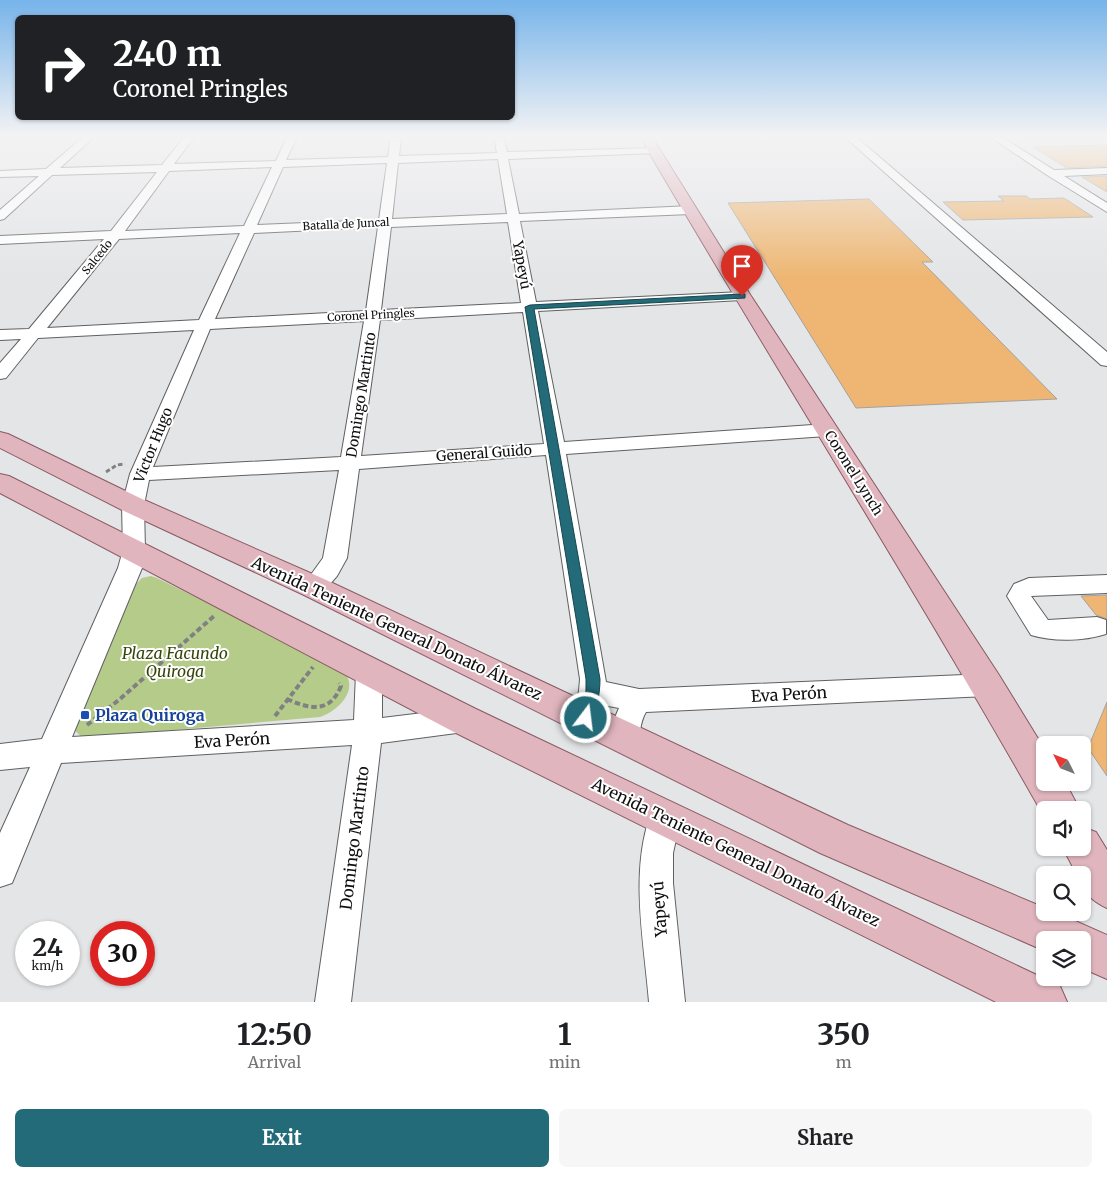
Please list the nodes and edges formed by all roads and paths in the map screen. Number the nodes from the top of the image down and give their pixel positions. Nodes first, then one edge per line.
1 (37, 184) edge
2 (153, 184) edge
3 (271, 184) edge
4 (391, 184) edge
5 (508, 184) edge
6 (675, 184) edge
7 (904, 184) edge
8 (1069, 184) edge
9 (1107, 208) edge
10 (691, 210) junction
11 (0, 216) edge
12 (514, 217) junction
13 (386, 222) junction
14 (251, 229) junction
15 (115, 235) junction
16 (0, 240) edge
17 (742, 296) junction
18 (530, 307) junction
19 (373, 314) junction
20 (204, 325) junction
21 (34, 333) junction
22 (0, 335) edge
23 (1107, 361) edge
24 (0, 374) edge
25 (827, 430) junction
26 (0, 439) edge
27 (555, 448) junction
28 (350, 462) junction
29 (140, 474) junction
30 (0, 482) edge
31 (133, 505) junction
32 (134, 550) junction
33 (1107, 584) edge
34 (314, 587) junction
35 (206, 611) dead end
36 (214, 616) junction
37 (223, 620) dead end
38 (1097, 627) dead end
39 (306, 661) dead end
40 (315, 665) junction
41 (322, 668) dead end
42 (352, 674) junction
43 (987, 685) junction
44 (286, 698) junction
45 (639, 701) junction
46 (589, 704) junction
47 (273, 718) dead end
48 (464, 720) junction
49 (368, 732) junction
50 (626, 737) junction
51 (52, 751) junction
52 (0, 757) edge
53 (1056, 801) edge
54 (665, 817) junction
55 (1088, 856) edge
56 (0, 871) edge
57 (1107, 887) edge
58 (1048, 931) edge
59 (1091, 950) edge
60 (1107, 956) edge
61 (333, 1002) edge
62 (667, 1002) edge
63 (1044, 1002) edge

1 - 11 street
2 - 15 street, Salcedo
3 - 14 street, Victor Hugo
4 - 13 street, Domingo Martinto
5 - 12 street, Yapeyú
6 - 10 main road, Coronel Lynch
7 - 23 street
8 - 9 street
10 - 12 street, Batalla de Juncal
10 - 17 main road, Coronel Lynch
12 - 13 street, Batalla de Juncal
12 - 18 street, Yapeyú
13 - 14 street, Batalla de Juncal
13 - 19 street, Domingo Martinto
14 - 15 street, Batalla de Juncal
14 - 20 street, Victor Hugo
15 - 16 street, Batalla de Juncal
15 - 21 street, Salcedo
17 - 18 street, Coronel Pringles
17 - 25 main road, Coronel Lynch
18 - 19 street, Coronel Pringles
18 - 27 street, Yapeyú
19 - 20 street, Coronel Pringles
19 - 28 street, Domingo Martinto
20 - 21 street, Coronel Pringles
20 - 29 street, Victor Hugo
21 - 22 street, Coronel Pringles
21 - 24 street, Salcedo
25 - 27 street, General Guido
25 - 43 main road, Coronel Lynch
26 - 31 main road, Avenida Teniente General Donato Álvarez
27 - 28 street, General Guido
27 - 46 street, Yapeyú
28 - 29 street, General Guido
28 - 34 street, Domingo Martinto
29 - 31 street, Victor Hugo
30 - 32 main road, Avenida Teniente General Donato Álvarez
31 - 32 street, Victor Hugo
31 - 34 main road, Avenida Teniente General Donato Álvarez
32 - 42 main road, Avenida Teniente General Donato Álvarez
32 - 51 street, Victor Hugo
33 - 38 street
34 - 46 main road, Avenida Teniente General Donato Álvarez
35 - 36 path
36 - 37 path
36 - 51 path
39 - 40 path
40 - 41 path
40 - 44 path
42 - 44 path
42 - 48 main road, Avenida Teniente General Donato Álvarez
42 - 49 street, Domingo Martinto
43 - 45 street, Eva Perón
43 - 53 main road, Coronel Lynch
44 - 47 path
45 - 46 street, Eva Perón
45 - 50 street
46 - 50 main road, Avenida Teniente General Donato Álvarez
48 - 49 street, Eva Perón
48 - 54 main road, Avenida Teniente General Donato Álvarez
49 - 51 street, Eva Perón
49 - 61 street, Domingo Martinto
50 - 58 main road, Avenida Teniente General Donato Álvarez
51 - 52 street, Eva Perón
51 - 56 street, Victor Hugo
54 - 62 street, Yapeyú
54 - 63 main road, Avenida Teniente General Donato Álvarez
55 - 57 main road
59 - 60 main road

